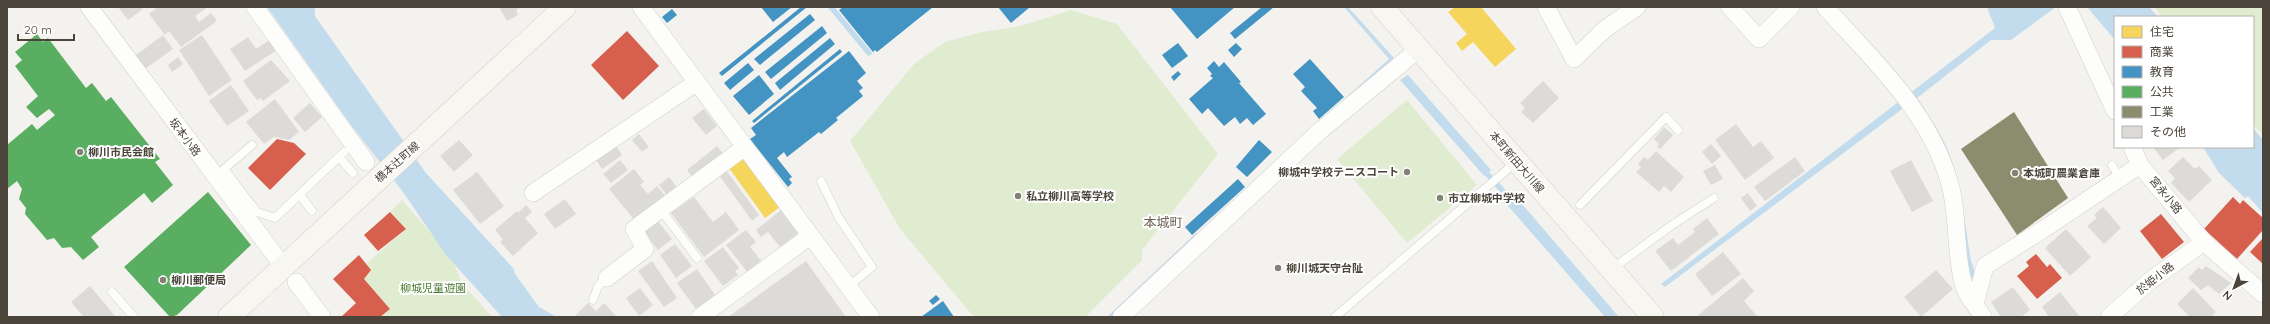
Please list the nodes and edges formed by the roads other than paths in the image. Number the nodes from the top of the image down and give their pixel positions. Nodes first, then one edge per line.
1 (89, 7) edge
2 (255, 7) edge
3 (641, 7) edge
4 (1382, 7) edge
5 (1546, 7) edge
6 (1637, 7) edge
7 (1730, 7) edge
8 (1791, 7) edge
9 (1825, 7) edge
10 (2066, 7) edge
11 (560, 9) edge
12 (1419, 49) junction
13 (697, 82) junction
14 (2114, 110) edge
15 (1678, 130) dead end
16 (252, 145) dead end
17 (745, 147) junction
18 (2132, 148) edge
19 (1517, 161) junction
20 (2140, 165) junction
21 (360, 167) joint
22 (220, 173) junction
23 (821, 181) dead end
24 (533, 193) dead end
25 (300, 195) junction
26 (1714, 198) dead end
27 (1580, 205) dead end
28 (661, 210) junction
29 (312, 211) dead end
30 (252, 216) junction
31 (810, 236) junction
32 (2204, 242) junction
33 (697, 258) dead end
34 (1611, 270) junction
35 (289, 274) junction
36 (607, 278) joint
37 (848, 287) junction
38 (112, 292) dead end
39 (2263, 294) edge
40 (593, 300) dead end
41 (1979, 311) edge
42 (134, 317) edge
43 (229, 317) edge
44 (322, 317) edge
45 (700, 317) edge
46 (871, 317) edge
47 (1121, 317) edge
48 (1335, 317) edge
49 (1653, 317) edge
50 (2109, 317) edge

1 - 22 street, 坂本小路
2 - 21 street
3 - 13 street
4 - 12 main road, 本町新田大川線
5 - 6 street
7 - 8 street
9 - 41 street
10 - 14 street
11 - 35 main road, 橋本辻町線
12 - 19 main road, 本町新田大川線
12 - 47 street
13 - 17 street
13 - 24 street
15 - 27 lane
16 - 22 lane
17 - 28 street
17 - 31 street
18 - 20 street, 宮永小路
19 - 34 main road, 本町新田大川線
19 - 48 lane
20 - 32 street, 宮永小路
20 - 41 street
21 - 25 lane
22 - 30 street, 坂本小路
23 - 37 lane
25 - 29 lane
25 - 30 lane
26 - 34 lane
28 - 33 lane
28 - 36 street
30 - 35 street, 坂本小路
31 - 37 street
31 - 45 street
32 - 39 street, 宮永小路
32 - 50 street, 於姫小路
34 - 49 main road, 本町新田大川線
35 - 43 main road, 橋本辻町線
35 - 44 street, 坂本小路
36 - 40 lane
37 - 46 street
38 - 42 lane

